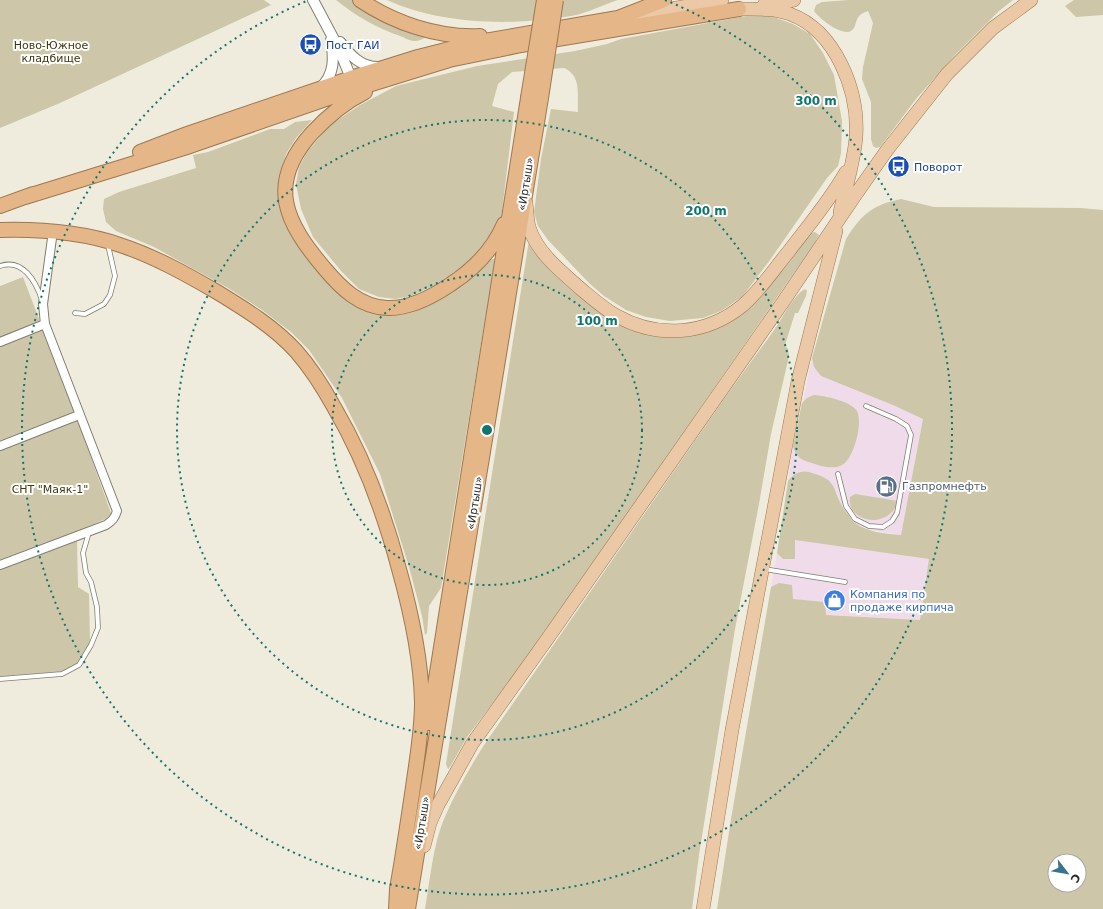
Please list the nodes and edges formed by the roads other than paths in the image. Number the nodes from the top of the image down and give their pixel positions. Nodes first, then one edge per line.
1 (313, 0) edge
2 (360, 0) edge
3 (544, 0) edge
4 (556, 0) edge
5 (664, 0) edge
6 (722, 0) edge
7 (794, 0) edge
8 (1031, 0) edge
9 (739, 9) junction
10 (618, 18) junction
11 (329, 28) junction
12 (520, 34) junction
13 (391, 72) junction
14 (353, 84) junction
15 (317, 90) junction
16 (534, 98) junction
17 (852, 158) junction
18 (526, 182) junction
19 (513, 193) junction
20 (25, 198) junction
21 (0, 206) edge
22 (838, 220) junction
23 (0, 230) edge
24 (53, 231) junction
25 (108, 241) junction
26 (0, 266) edge
27 (43, 304) junction
28 (75, 313) dead end
29 (45, 324) junction
30 (0, 342) edge
31 (866, 406) dead end
32 (79, 415) junction
33 (0, 446) edge
34 (838, 474) dead end
35 (89, 531) junction
36 (0, 565) edge
37 (763, 569) junction
38 (845, 582) dead end
39 (0, 679) edge
40 (396, 909) edge
41 (400, 909) edge
42 (408, 909) edge
43 (412, 909) edge
44 (703, 909) edge

1 - 11 street
2 - 12 highway
3 - 16 highway, bridge
4 - 16 highway, bridge
5 - 10 highway
6 - 10 main road
7 - 9 main road
8 - 22 main road
9 - 13 highway
9 - 17 main road
10 - 12 highway
11 - 13 street
11 - 14 street
11 - 15 street
12 - 13 highway
13 - 14 highway
13 - 19 highway
14 - 15 highway
14 - 20 highway
15 - 20 highway
16 - 18 highway, «Иртыш»
16 - 19 highway, «Иртыш»
17 - 18 main road
17 - 22 main road
18 - 42 highway, «Иртыш»
19 - 41 highway, «Иртыш»
20 - 21 highway
22 - 37 main road
22 - 43 main road
23 - 24 highway
24 - 25 highway
24 - 27 street
25 - 28 lane
25 - 40 highway
26 - 27 lane
27 - 29 street
29 - 30 street
29 - 32 street
31 - 34 lane
32 - 33 street
32 - 35 street
35 - 36 street
35 - 39 lane
37 - 38 lane
37 - 44 main road

